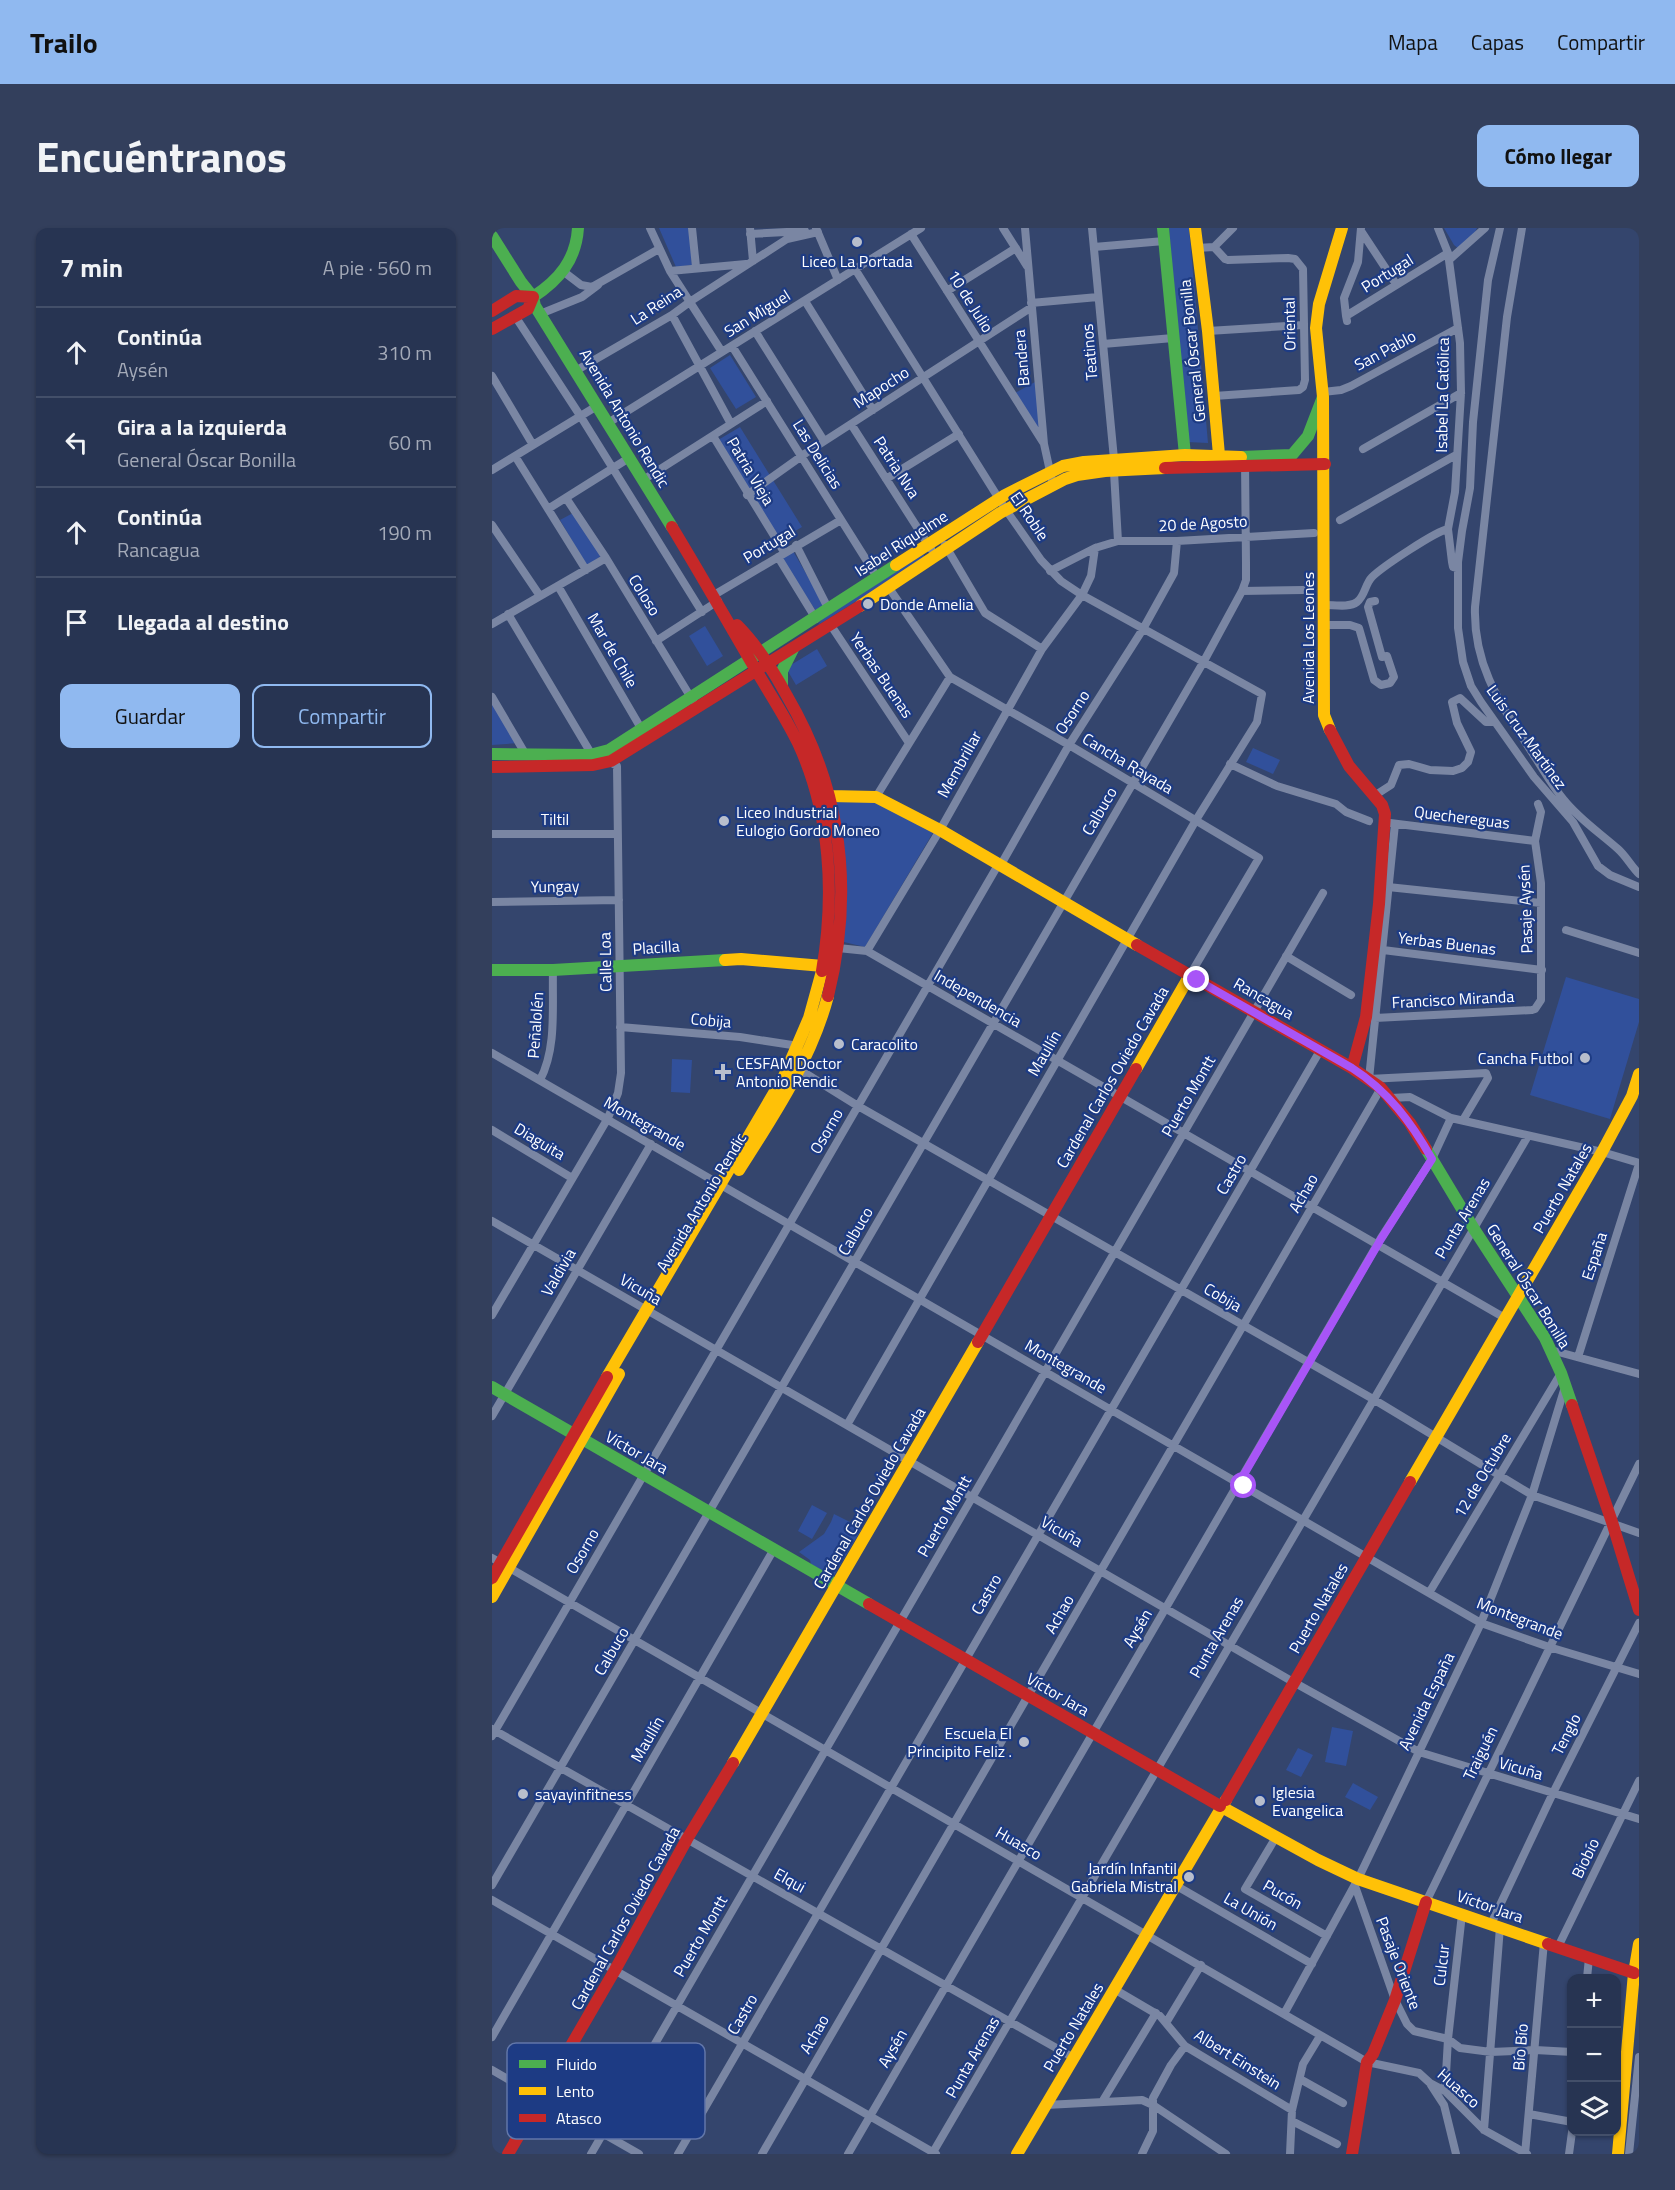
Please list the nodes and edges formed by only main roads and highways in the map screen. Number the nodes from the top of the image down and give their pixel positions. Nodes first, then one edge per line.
1 (578, 228) edge
2 (1195, 228) edge
3 (1342, 228) edge
4 (1163, 234) edge
5 (492, 236) edge
6 (532, 297) junction
7 (492, 311) edge
8 (492, 329) edge
9 (1323, 395) junction
10 (1185, 455) junction
11 (1219, 455) junction
12 (1245, 461) junction
13 (1325, 464) junction
14 (1207, 466) junction
15 (1111, 467) junction
16 (1003, 505) junction
17 (796, 646) junction
18 (759, 662) junction
19 (782, 687) junction
20 (694, 703) junction
21 (492, 754) edge
22 (492, 766) edge
23 (811, 777) junction
24 (826, 781) junction
25 (858, 795) junction
26 (830, 796) junction
27 (823, 966) junction
28 (492, 970) edge
29 (1190, 975) junction
30 (1352, 1068) junction
31 (1639, 1074) edge
32 (1635, 1097) edge
33 (1391, 1098) joint
34 (725, 1187) junction
35 (1517, 1297) junction
36 (492, 1387) edge
37 (579, 1437) junction
38 (500, 1563) edge
39 (492, 1578) edge
40 (837, 1586) junction
41 (492, 1597) edge
42 (1639, 1610) edge
43 (1222, 1807) junction
44 (1426, 1902) junction
45 (1639, 1944) edge
46 (1634, 1973) junction
47 (572, 2043) edge
48 (517, 2139) edge
49 (508, 2154) edge
50 (1017, 2154) edge
51 (1352, 2154) edge
52 (1618, 2154) edge

1 - 6 main road
2 - 11 main road, General Óscar Bonilla
3 - 9 main road, Avenida Los Leones
4 - 10 main road, General Óscar Bonilla
5 - 6 main road, Avenida Antonio Rendic
6 - 7 main road
6 - 8 main road
6 - 18 main road, Avenida Antonio Rendic
9 - 12 main road, Isabel Riquelme
9 - 13 main road, Avenida Los Leones
10 - 11 main road, Isabel Riquelme
10 - 15 main road, Isabel Riquelme
11 - 12 main road, Isabel Riquelme
11 - 14 main road
12 - 13 main road, Isabel Riquelme
12 - 14 main road, Isabel Riquelme
13 - 30 main road, Avenida Los Leones
14 - 15 main road, Isabel Riquelme
15 - 16 main road, Isabel Riquelme
15 - 16 main road, Isabel Riquelme
16 - 17 main road, Isabel Riquelme
16 - 18 main road, Isabel Riquelme
17 - 18 main road, Isabel Riquelme
17 - 19 main road
18 - 19 main road, Avenida Antonio Rendic
18 - 20 main road, Isabel Riquelme
18 - 23 main road, Avenida Antonio Rendic
19 - 24 main road, Avenida Antonio Rendic
20 - 21 main road, Isabel Riquelme
20 - 22 main road, Isabel Riquelme
23 - 26 main road, Avenida Antonio Rendic
23 - 27 main road, Avenida Antonio Rendic
24 - 25 main road, Rancagua
24 - 26 main road, Avenida Antonio Rendic
25 - 26 main road, Rancagua
25 - 29 main road, Rancagua
26 - 34 main road, Avenida Antonio Rendic
27 - 28 main road, Placilla
27 - 34 main road, Avenida Antonio Rendic
29 - 30 main road, Rancagua
29 - 40 main road, Cardenal Carlos Oviedo Cavada
30 - 33 main road, Rancagua
31 - 32 main road, Puerto Natales
32 - 35 main road, Puerto Natales
33 - 35 main road, General Óscar Bonilla
34 - 37 main road, Avenida Antonio Rendic
35 - 42 main road, General Óscar Bonilla
35 - 43 main road, Puerto Natales
36 - 37 main road, Víctor Jara
37 - 38 main road, Avenida Antonio Rendic
37 - 40 main road, Víctor Jara
38 - 39 main road, Avenida Antonio Rendic
38 - 41 main road, Avenida Antonio Rendic
40 - 43 main road, Víctor Jara
40 - 47 main road, Cardenal Carlos Oviedo Cavada
43 - 44 main road, Víctor Jara
43 - 50 main road, Puerto Natales
44 - 46 main road, Víctor Jara
44 - 51 main road, Traiguén
45 - 46 main road
46 - 52 main road
48 - 49 main road, Cardenal Carlos Oviedo Cavada

